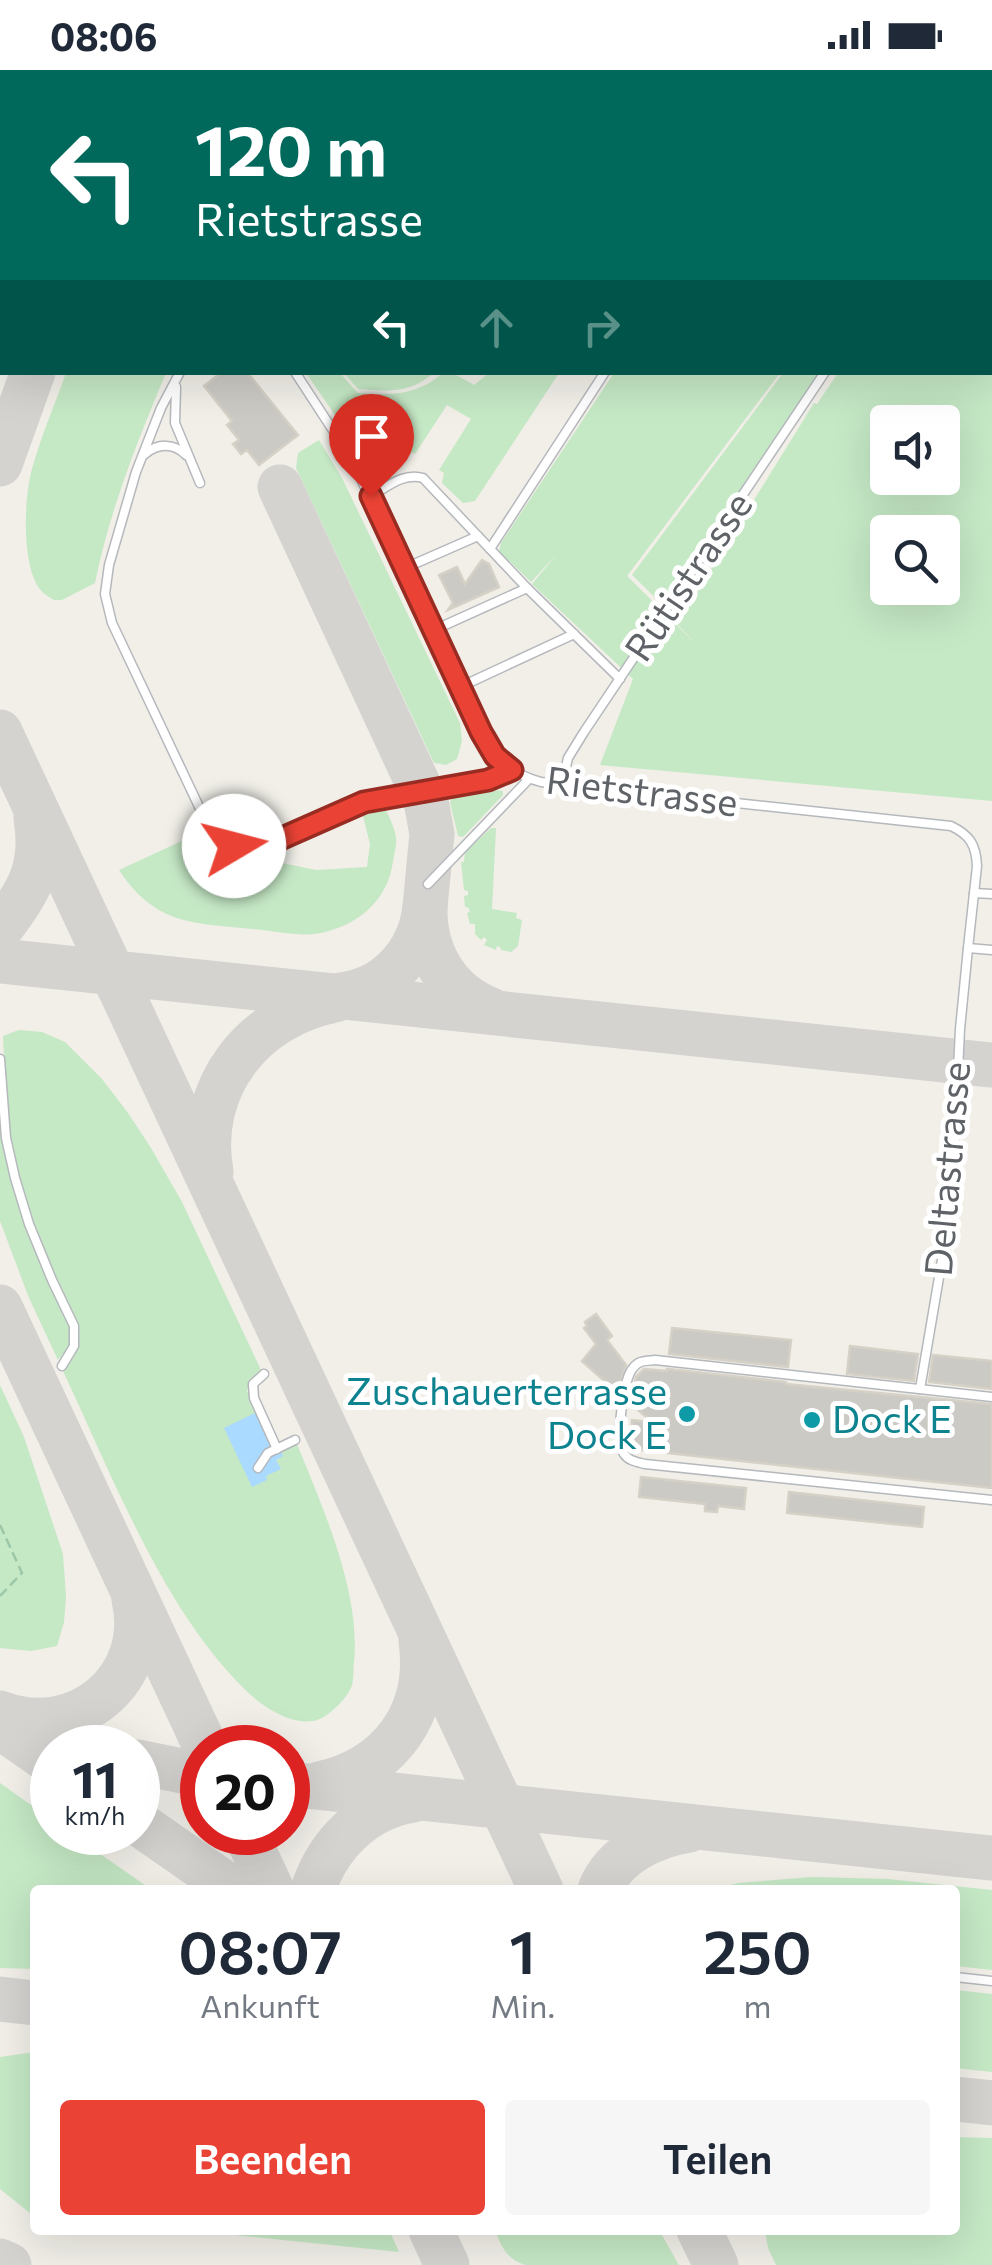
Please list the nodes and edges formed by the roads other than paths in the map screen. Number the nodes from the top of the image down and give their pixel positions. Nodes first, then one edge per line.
1 (179, 375) edge
2 (296, 375) edge
3 (602, 375) edge
4 (823, 375) edge
5 (176, 383) junction
6 (142, 457) junction
7 (189, 458) junction
8 (200, 483) dead end
9 (371, 496) junction
10 (478, 536) junction
11 (490, 549) junction
12 (405, 568) junction
13 (527, 588) junction
14 (434, 630) junction
15 (574, 634) junction
16 (620, 680) junction
17 (460, 686) junction
18 (512, 770) junction
19 (528, 779) junction
20 (562, 784) junction
21 (428, 884) dead end
22 (974, 892) junction
23 (992, 894) edge
24 (968, 948) junction
25 (992, 950) edge
26 (0, 1059) edge
27 (62, 1366) dead end
28 (264, 1374) dead end
29 (920, 1389) junction
30 (992, 1396) edge
31 (295, 1440) dead end
32 (278, 1449) junction
33 (258, 1468) dead end
34 (992, 1500) edge
35 (960, 1978) edge
36 (992, 1981) edge

1 - 5 lane
2 - 9 lane, Rietstrasse
3 - 11 lane
4 - 16 lane, Rütistrasse
5 - 6 lane
5 - 7 lane
6 - 7 lane
6 - 18 lane
7 - 8 lane
9 - 10 lane
9 - 12 lane, Rietstrasse
10 - 11 lane
10 - 12 lane
11 - 13 lane
12 - 14 lane, Rietstrasse
13 - 14 lane
13 - 15 lane
14 - 17 lane, Rietstrasse
15 - 16 lane
15 - 17 lane
16 - 20 lane, Rütistrasse
17 - 18 lane, Rietstrasse
18 - 19 lane, Rietstrasse
19 - 20 lane, Rietstrasse
19 - 21 lane
20 - 22 lane, Rietstrasse
22 - 23 lane
22 - 24 lane, Rietstrasse
24 - 25 lane
24 - 29 lane, Deltastrasse
26 - 27 lane
28 - 32 lane
29 - 30 lane
29 - 34 lane
31 - 32 lane
32 - 33 lane
35 - 36 lane

